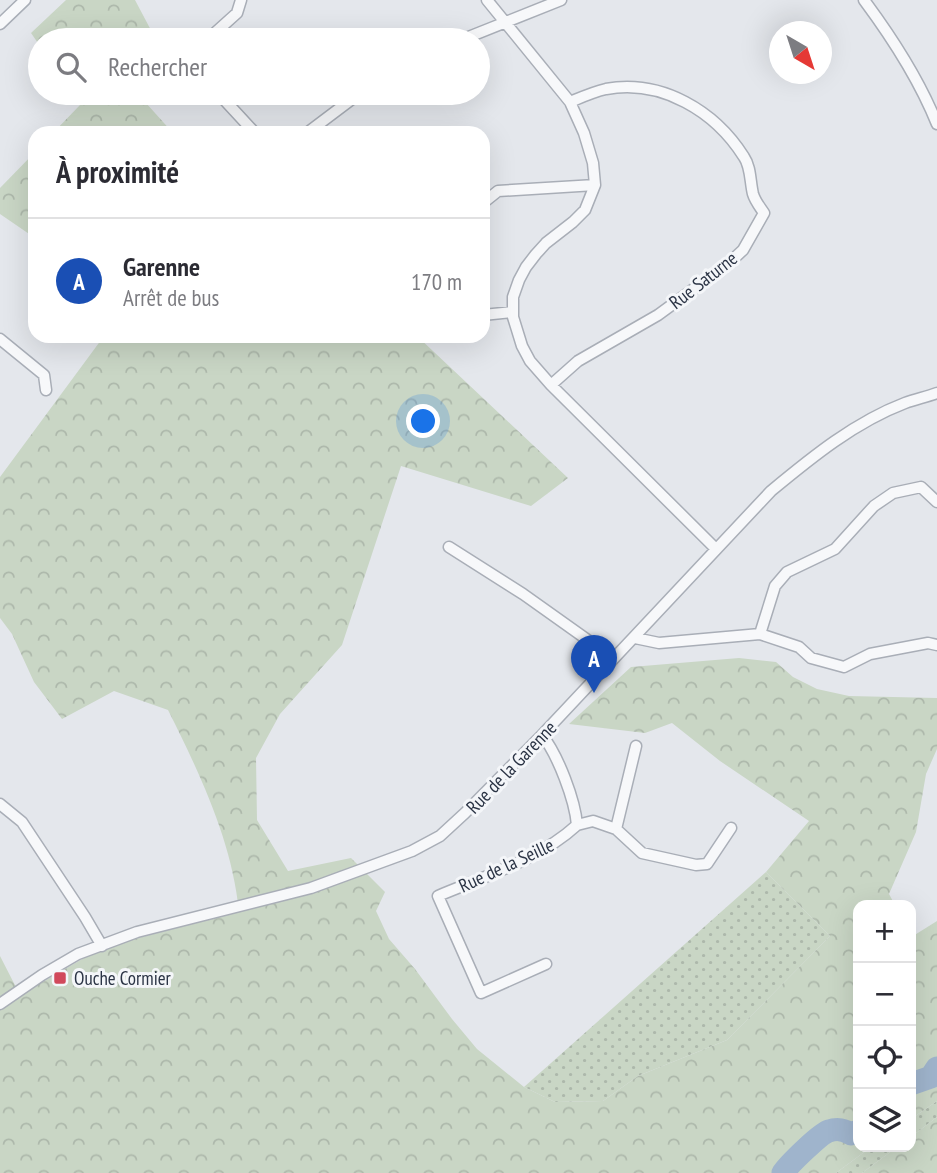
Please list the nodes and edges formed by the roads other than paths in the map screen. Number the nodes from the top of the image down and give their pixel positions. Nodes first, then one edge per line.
1 (25, 0) edge
2 (241, 0) edge
3 (487, 0) edge
4 (561, 0) edge
5 (864, 0) edge
6 (506, 23) junction
7 (0, 24) edge
8 (220, 28) edge
9 (490, 29) edge
10 (570, 102) junction
11 (229, 105) edge
12 (344, 105) edge
13 (937, 124) edge
14 (249, 126) edge
15 (316, 126) edge
16 (595, 185) junction
17 (490, 197) edge
18 (513, 312) junction
19 (490, 314) edge
20 (0, 339) edge
21 (551, 385) junction
22 (46, 390) dead end
23 (937, 393) edge
24 (937, 502) edge
25 (449, 547) dead end
26 (716, 549) junction
27 (760, 634) junction
28 (635, 638) junction
29 (937, 645) edge
30 (613, 658) junction
31 (542, 735) junction
32 (636, 746) dead end
33 (0, 804) edge
34 (577, 825) junction
35 (732, 828) dead end
36 (616, 829) junction
37 (102, 946) junction
38 (546, 964) dead end
39 (0, 1004) edge

1 - 7 street
2 - 8 street
3 - 6 street
4 - 6 street
5 - 13 street
6 - 9 street
6 - 10 street
10 - 16 street
10 - 21 street, Rue Saturne
11 - 14 street
12 - 15 street
16 - 17 street
16 - 18 street
18 - 19 street
18 - 21 street
20 - 22 street
21 - 26 street
23 - 26 street, Rue de la Garenne
24 - 27 street
25 - 30 street
26 - 28 street, Rue de la Garenne
27 - 28 street
27 - 29 street
28 - 30 street, Rue de la Garenne
30 - 31 street, Rue de la Garenne
31 - 34 street
31 - 37 street, Rue de la Garenne
32 - 36 street
33 - 37 street
34 - 36 street
34 - 38 street, Rue de la Seille
35 - 36 street
37 - 39 street, Rue de la Garenne

